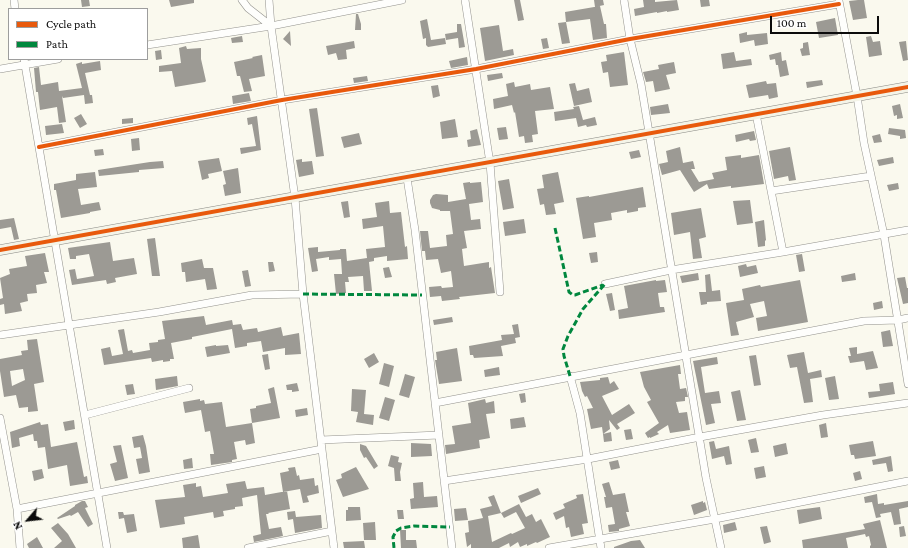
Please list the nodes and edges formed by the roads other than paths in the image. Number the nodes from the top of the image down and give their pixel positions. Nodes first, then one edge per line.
1 (242, 0) edge
2 (269, 0) edge
3 (402, 0) edge
4 (465, 0) edge
5 (624, 0) edge
6 (839, 2) edge
7 (271, 26) junction
8 (630, 39) junction
9 (148, 45) edge
10 (47, 60) edge
11 (24, 62) edge
12 (0, 68) edge
13 (476, 70) junction
14 (908, 87) edge
15 (857, 96) junction
16 (282, 100) junction
17 (756, 114) junction
18 (648, 134) junction
19 (39, 147) junction
20 (490, 162) junction
21 (871, 176) junction
22 (407, 178) junction
23 (771, 191) junction
24 (295, 198) junction
25 (908, 230) edge
26 (884, 234) junction
27 (54, 241) junction
28 (0, 250) edge
29 (783, 252) junction
30 (671, 270) junction
31 (605, 284) dead end
32 (500, 292) dead end
33 (303, 294) junction
34 (908, 318) edge
35 (898, 320) junction
36 (70, 324) junction
37 (0, 335) edge
38 (686, 354) junction
39 (570, 376) junction
40 (908, 384) edge
41 (189, 388) dead end
42 (435, 403) junction
43 (908, 403) edge
44 (85, 415) junction
45 (0, 418) edge
46 (439, 435) junction
47 (700, 437) junction
48 (321, 440) junction
49 (322, 449) junction
50 (588, 459) junction
51 (908, 481) edge
52 (444, 482) junction
53 (98, 493) junction
54 (17, 509) junction
55 (715, 519) junction
56 (332, 531) junction
57 (600, 539) junction
58 (20, 548) edge
59 (107, 548) edge
60 (248, 548) edge
61 (334, 548) edge
62 (452, 548) edge
63 (549, 548) edge
64 (601, 548) edge
65 (720, 548) edge

1 - 7 street
2 - 7 street
3 - 7 street
4 - 13 street
5 - 8 street
6 - 8 street
6 - 15 street
7 - 9 street
7 - 16 street
8 - 13 street
8 - 18 street
10 - 11 street
11 - 12 street
11 - 19 street
13 - 16 street
13 - 20 street
14 - 15 street
15 - 17 street
15 - 21 street
16 - 19 street
16 - 24 street
17 - 18 street
17 - 23 street
18 - 20 street
18 - 30 street
19 - 27 street
20 - 22 street
20 - 32 street
21 - 23 street
21 - 26 street
22 - 24 street
22 - 42 street
23 - 29 street
24 - 27 street
24 - 33 street
25 - 26 street
26 - 29 street
26 - 35 street
27 - 28 street
27 - 36 street
29 - 30 street
30 - 31 street
30 - 38 street
33 - 36 street
33 - 48 street
34 - 35 street
35 - 38 street
35 - 40 street
36 - 37 street
36 - 44 street
38 - 39 street
38 - 47 street
39 - 42 street
39 - 50 street
41 - 44 street
42 - 46 street
43 - 47 street
44 - 53 street
45 - 54 street
46 - 48 street
46 - 52 street
47 - 50 street
47 - 55 street
48 - 49 street
49 - 53 street
49 - 56 street
50 - 52 street
50 - 57 street
51 - 55 street
52 - 62 street
53 - 54 street
53 - 59 street
54 - 58 street
55 - 57 street
55 - 65 street
56 - 60 street
56 - 61 street
57 - 63 street
57 - 64 street

